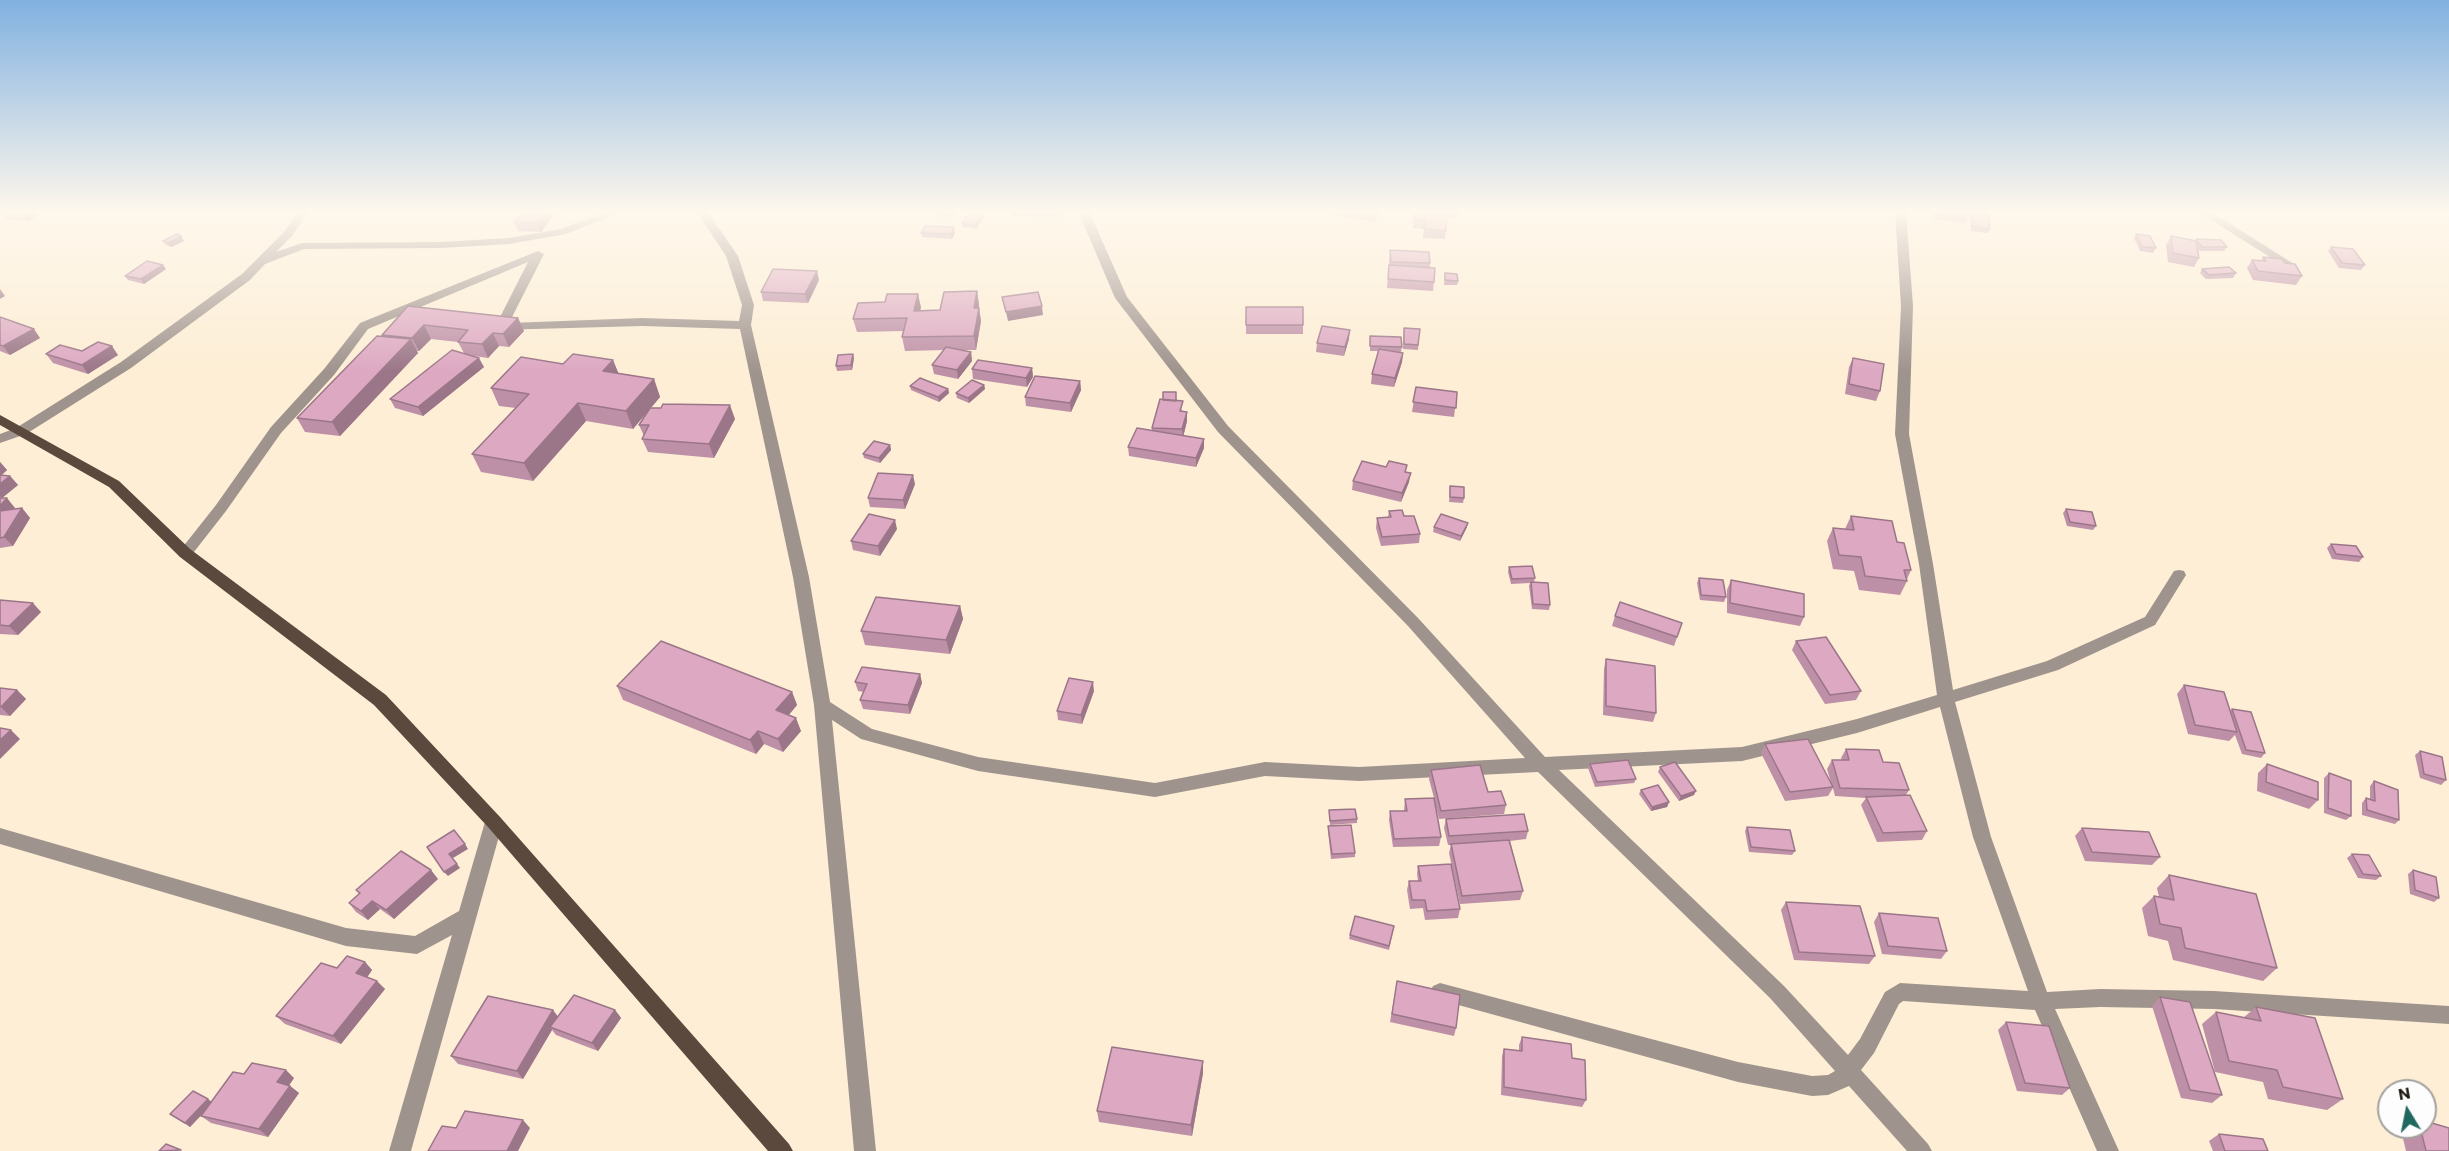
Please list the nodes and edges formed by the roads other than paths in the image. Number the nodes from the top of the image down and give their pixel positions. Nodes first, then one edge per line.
1 (257, 265) edge
2 (512, 265) edge
3 (533, 265) edge
4 (735, 265) edge
5 (1106, 265) edge
6 (1904, 265) edge
7 (745, 325) junction
8 (0, 419) edge
9 (21, 431) junction
10 (0, 439) edge
11 (185, 553) junction
12 (2179, 575) dead end
13 (1946, 698) junction
14 (822, 705) junction
15 (1539, 763) junction
16 (494, 822) junction
17 (0, 836) edge
18 (468, 916) junction
19 (1431, 990) edge
20 (2041, 1001) junction
21 (2449, 1015) edge
22 (1848, 1072) junction
23 (400, 1151) edge
24 (782, 1151) edge
25 (865, 1151) edge
26 (1921, 1151) edge
27 (2108, 1151) edge

1 - 9 street
2 - 11 street
3 - 7 street
4 - 7 street
5 - 15 street
6 - 13 street
7 - 14 street
8 - 9 main road
9 - 10 street
9 - 11 main road
11 - 16 main road
12 - 13 street
13 - 15 street
13 - 20 street
14 - 15 street
14 - 25 street
15 - 22 street
16 - 18 street
16 - 24 main road
17 - 18 street
18 - 23 street
19 - 22 street
20 - 21 street
20 - 22 street
20 - 27 street
22 - 26 street

